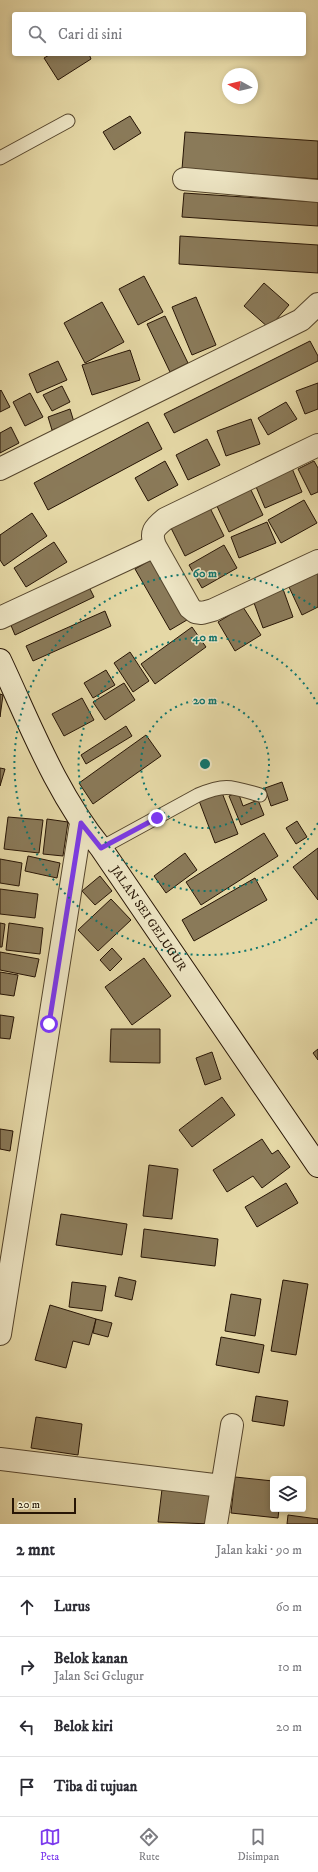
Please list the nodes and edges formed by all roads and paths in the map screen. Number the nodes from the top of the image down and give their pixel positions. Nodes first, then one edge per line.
1 (68, 121) dead end
2 (0, 158) edge
3 (184, 180) dead end
4 (318, 191) edge
5 (318, 304) edge
6 (318, 445) edge
7 (0, 469) edge
8 (155, 546) junction
9 (318, 561) edge
10 (0, 618) edge
11 (0, 660) edge
12 (260, 795) dead end
13 (81, 823) junction
14 (101, 848) junction
15 (318, 1166) edge
16 (0, 1334) edge
17 (232, 1425) dead end
18 (0, 1459) edge
19 (222, 1486) junction
20 (216, 1524) edge

1 - 2 lane
3 - 4 street
5 - 7 street
6 - 8 street
8 - 9 street
8 - 10 street
11 - 13 street, JALAN SEI GELUGUR
12 - 14 lane
13 - 14 street, JALAN SEI GELUGUR
13 - 16 street
14 - 15 street, JALAN SEI GELUGUR
17 - 19 street
18 - 19 street
19 - 20 street

